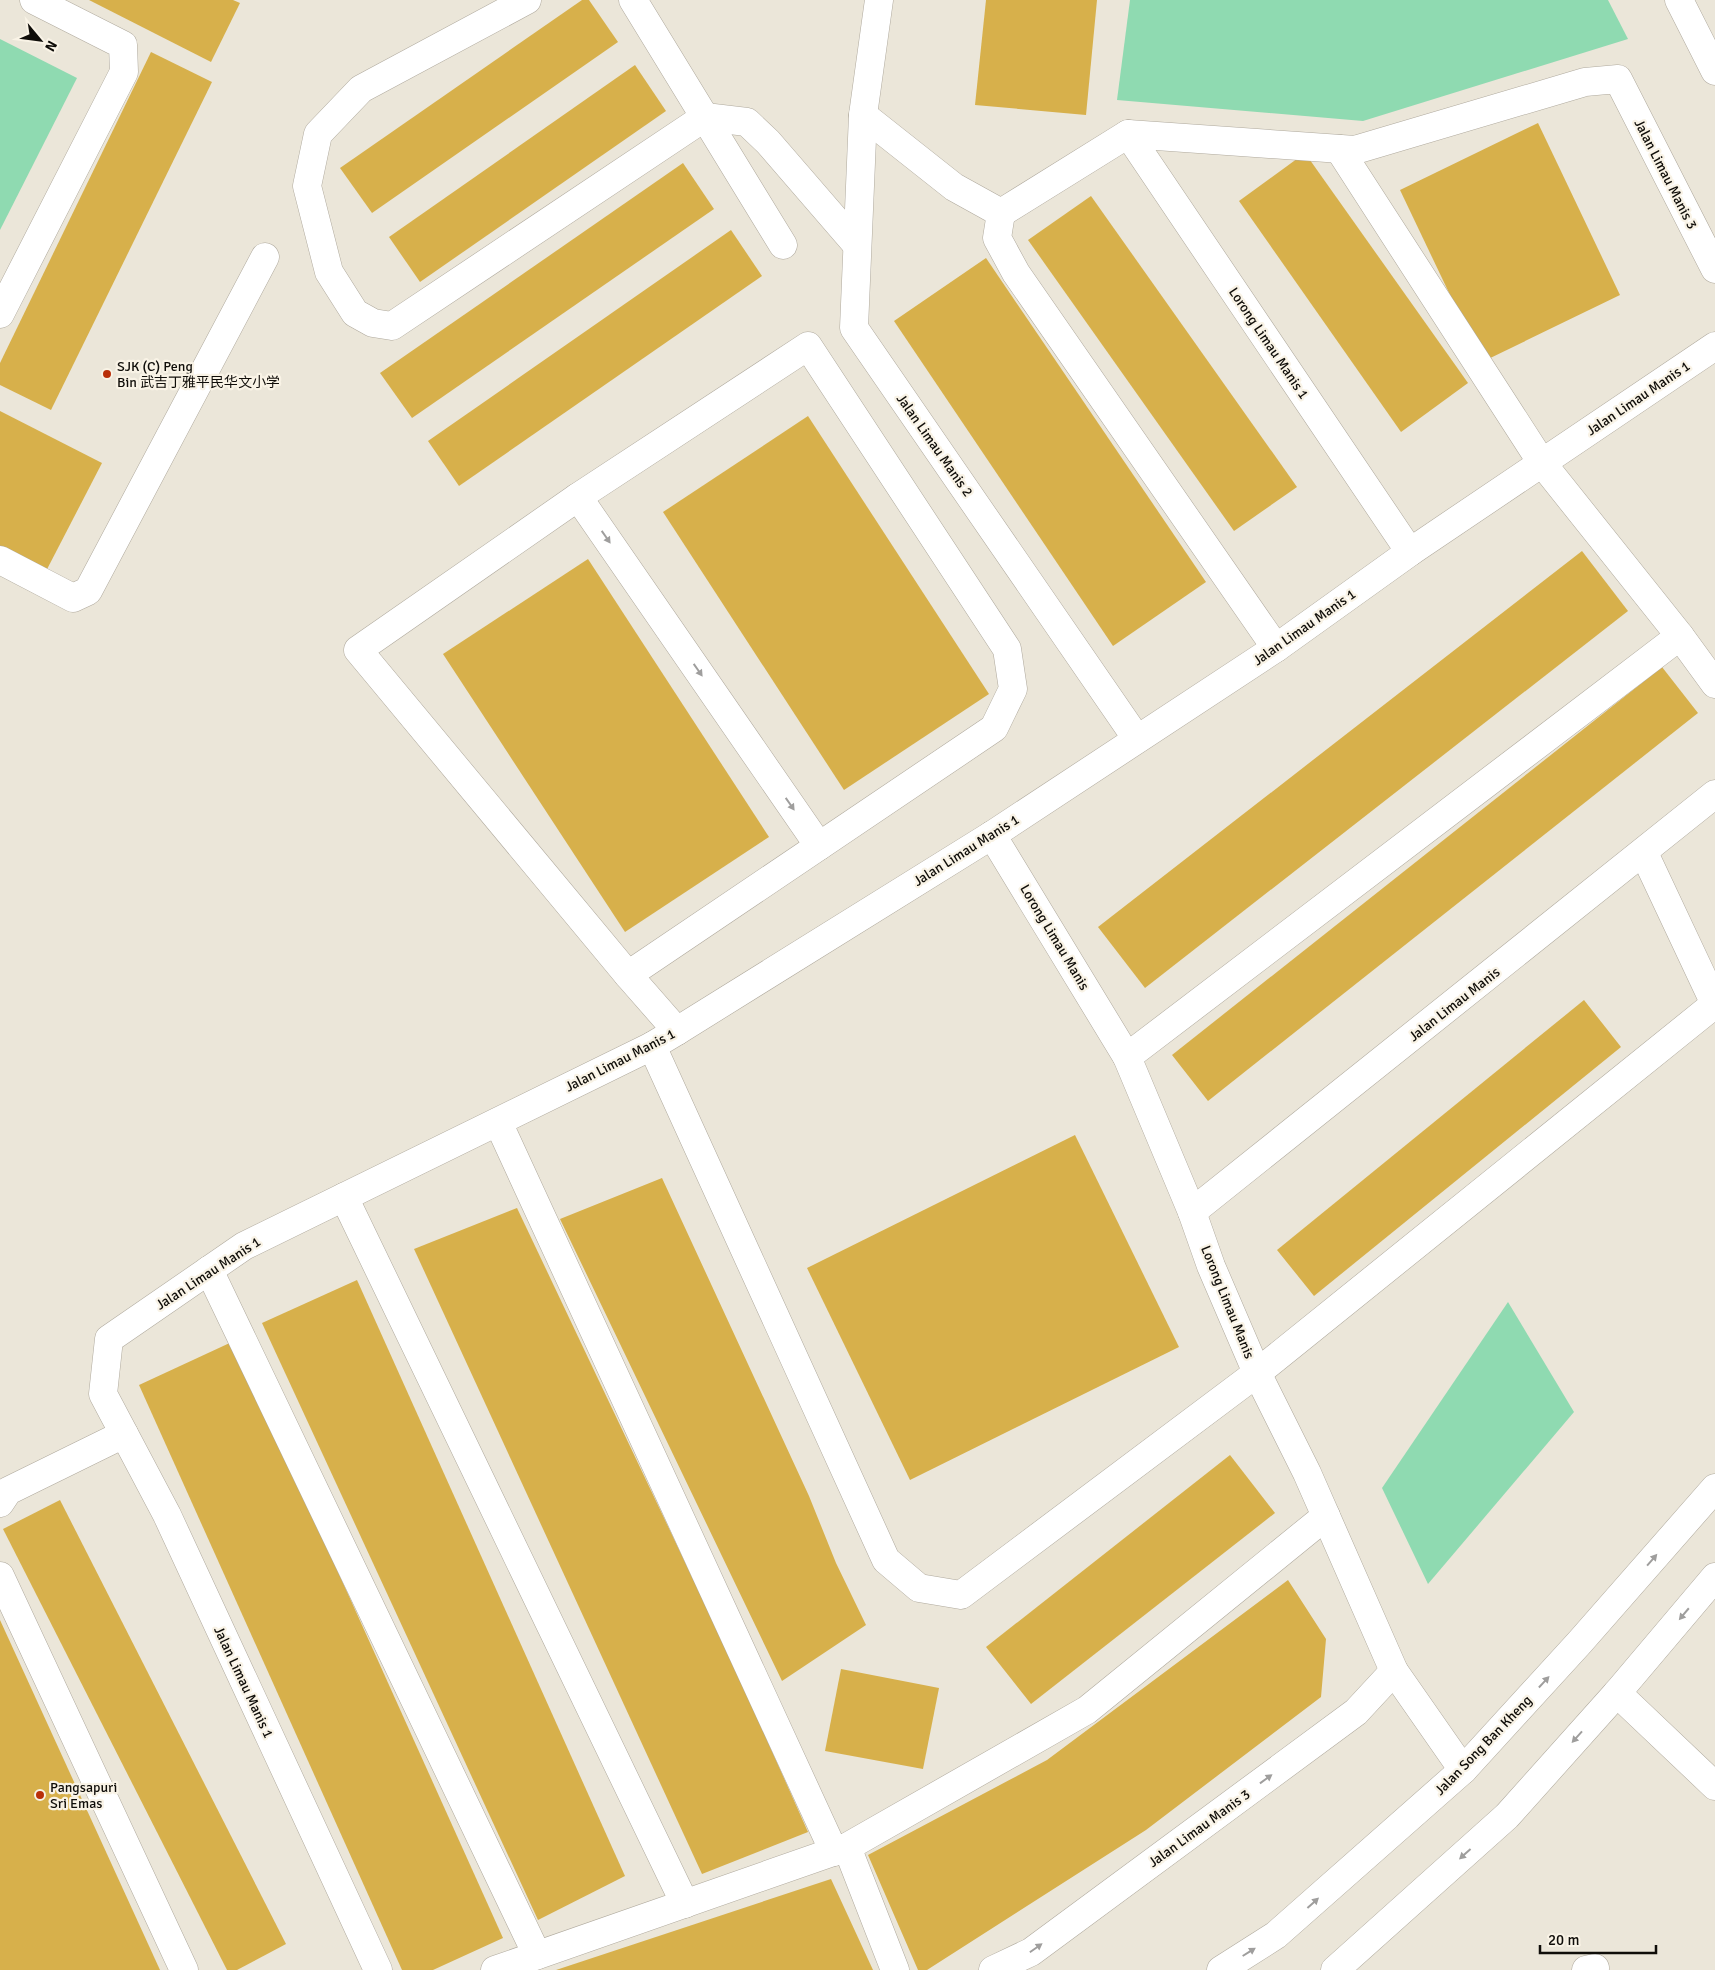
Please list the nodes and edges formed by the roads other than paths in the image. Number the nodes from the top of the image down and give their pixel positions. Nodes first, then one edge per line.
1 (34, 0) edge
2 (526, 0) edge
3 (633, 0) edge
4 (879, 0) edge
5 (1679, 0) edge
6 (1715, 71) edge
7 (862, 115) junction
8 (705, 117) junction
9 (1128, 134) junction
10 (1339, 149) junction
11 (1001, 213) junction
12 (783, 245) dead end
13 (858, 245) junction
14 (265, 257) dead end
15 (1715, 269) edge
16 (0, 314) edge
17 (1715, 346) edge
18 (1542, 463) junction
19 (578, 497) junction
20 (1410, 552) junction
21 (0, 560) edge
22 (1680, 636) junction
23 (1276, 648) junction
24 (1715, 684) edge
25 (1137, 739) junction
26 (1715, 794) edge
27 (992, 835) junction
28 (819, 846) junction
29 (1644, 853) junction
30 (628, 975) junction
31 (1715, 1004) edge
32 (677, 1031) junction
33 (652, 1046) junction
34 (1127, 1057) junction
35 (498, 1122) junction
36 (344, 1197) junction
37 (1192, 1212) junction
38 (209, 1270) junction
39 (1257, 1373) junction
40 (124, 1434) junction
41 (1715, 1488) edge
42 (0, 1503) edge
43 (1326, 1516) junction
44 (0, 1576) edge
45 (1715, 1577) edge
46 (1394, 1671) junction
47 (1617, 1693) junction
48 (1462, 1770) junction
49 (1715, 1786) edge
50 (840, 1850) junction
51 (685, 1904) junction
52 (537, 1955) junction
53 (184, 1970) edge
54 (378, 1970) edge
55 (494, 1970) edge
56 (895, 1970) edge
57 (993, 1970) edge
58 (1221, 1970) edge
59 (1335, 1970) edge

1 - 16 street
2 - 8 street
3 - 8 street
4 - 7 street, Jalan Limau Manis 2
5 - 6 street
7 - 11 street
7 - 13 street, Jalan Limau Manis 2
8 - 12 street
8 - 13 street
9 - 10 street
9 - 11 street
9 - 20 street, Lorong Limau Manis 1
10 - 15 street, Jalan Limau Manis 3
10 - 18 street
11 - 23 street
13 - 25 street, Jalan Limau Manis 2
14 - 21 street
17 - 18 street, Jalan Limau Manis 1
18 - 20 street, Jalan Limau Manis 1
18 - 22 street
19 -> 28 street
19 - 28 street
19 - 30 street
20 - 23 street, Jalan Limau Manis 1
22 - 24 street
22 - 34 street
23 - 25 street, Jalan Limau Manis 1
25 - 27 street, Jalan Limau Manis 1
26 - 29 street, Jalan Limau Manis
27 - 32 street, Jalan Limau Manis 1
27 - 34 street, Lorong Limau Manis
28 - 30 street
29 - 31 street
29 - 37 street, Jalan Limau Manis
30 - 32 street
31 - 39 street
32 - 33 street, Jalan Limau Manis 1
33 - 35 street, Jalan Limau Manis 1
33 - 39 street
34 - 37 street, Lorong Limau Manis
35 - 36 street, Jalan Limau Manis 1
35 - 50 street
36 - 38 street, Jalan Limau Manis 1
36 - 51 street
37 - 39 street, Lorong Limau Manis
38 - 40 street, Jalan Limau Manis 1
38 - 52 street
39 - 43 street, Lorong Limau Manis
40 - 42 street
40 - 54 street, Jalan Limau Manis 1
48 -> 41 street, Jalan Song Ban Kheng
43 - 46 street, Lorong Limau Manis
43 - 50 street
44 - 53 street
45 -> 47 street
46 - 48 street, Lorong Limau Manis
57 -> 46 street, Jalan Limau Manis 3
47 - 49 street
47 -> 59 street
58 -> 48 street, Jalan Song Ban Kheng
50 - 51 street
50 - 56 street
51 - 52 street
52 - 55 street

